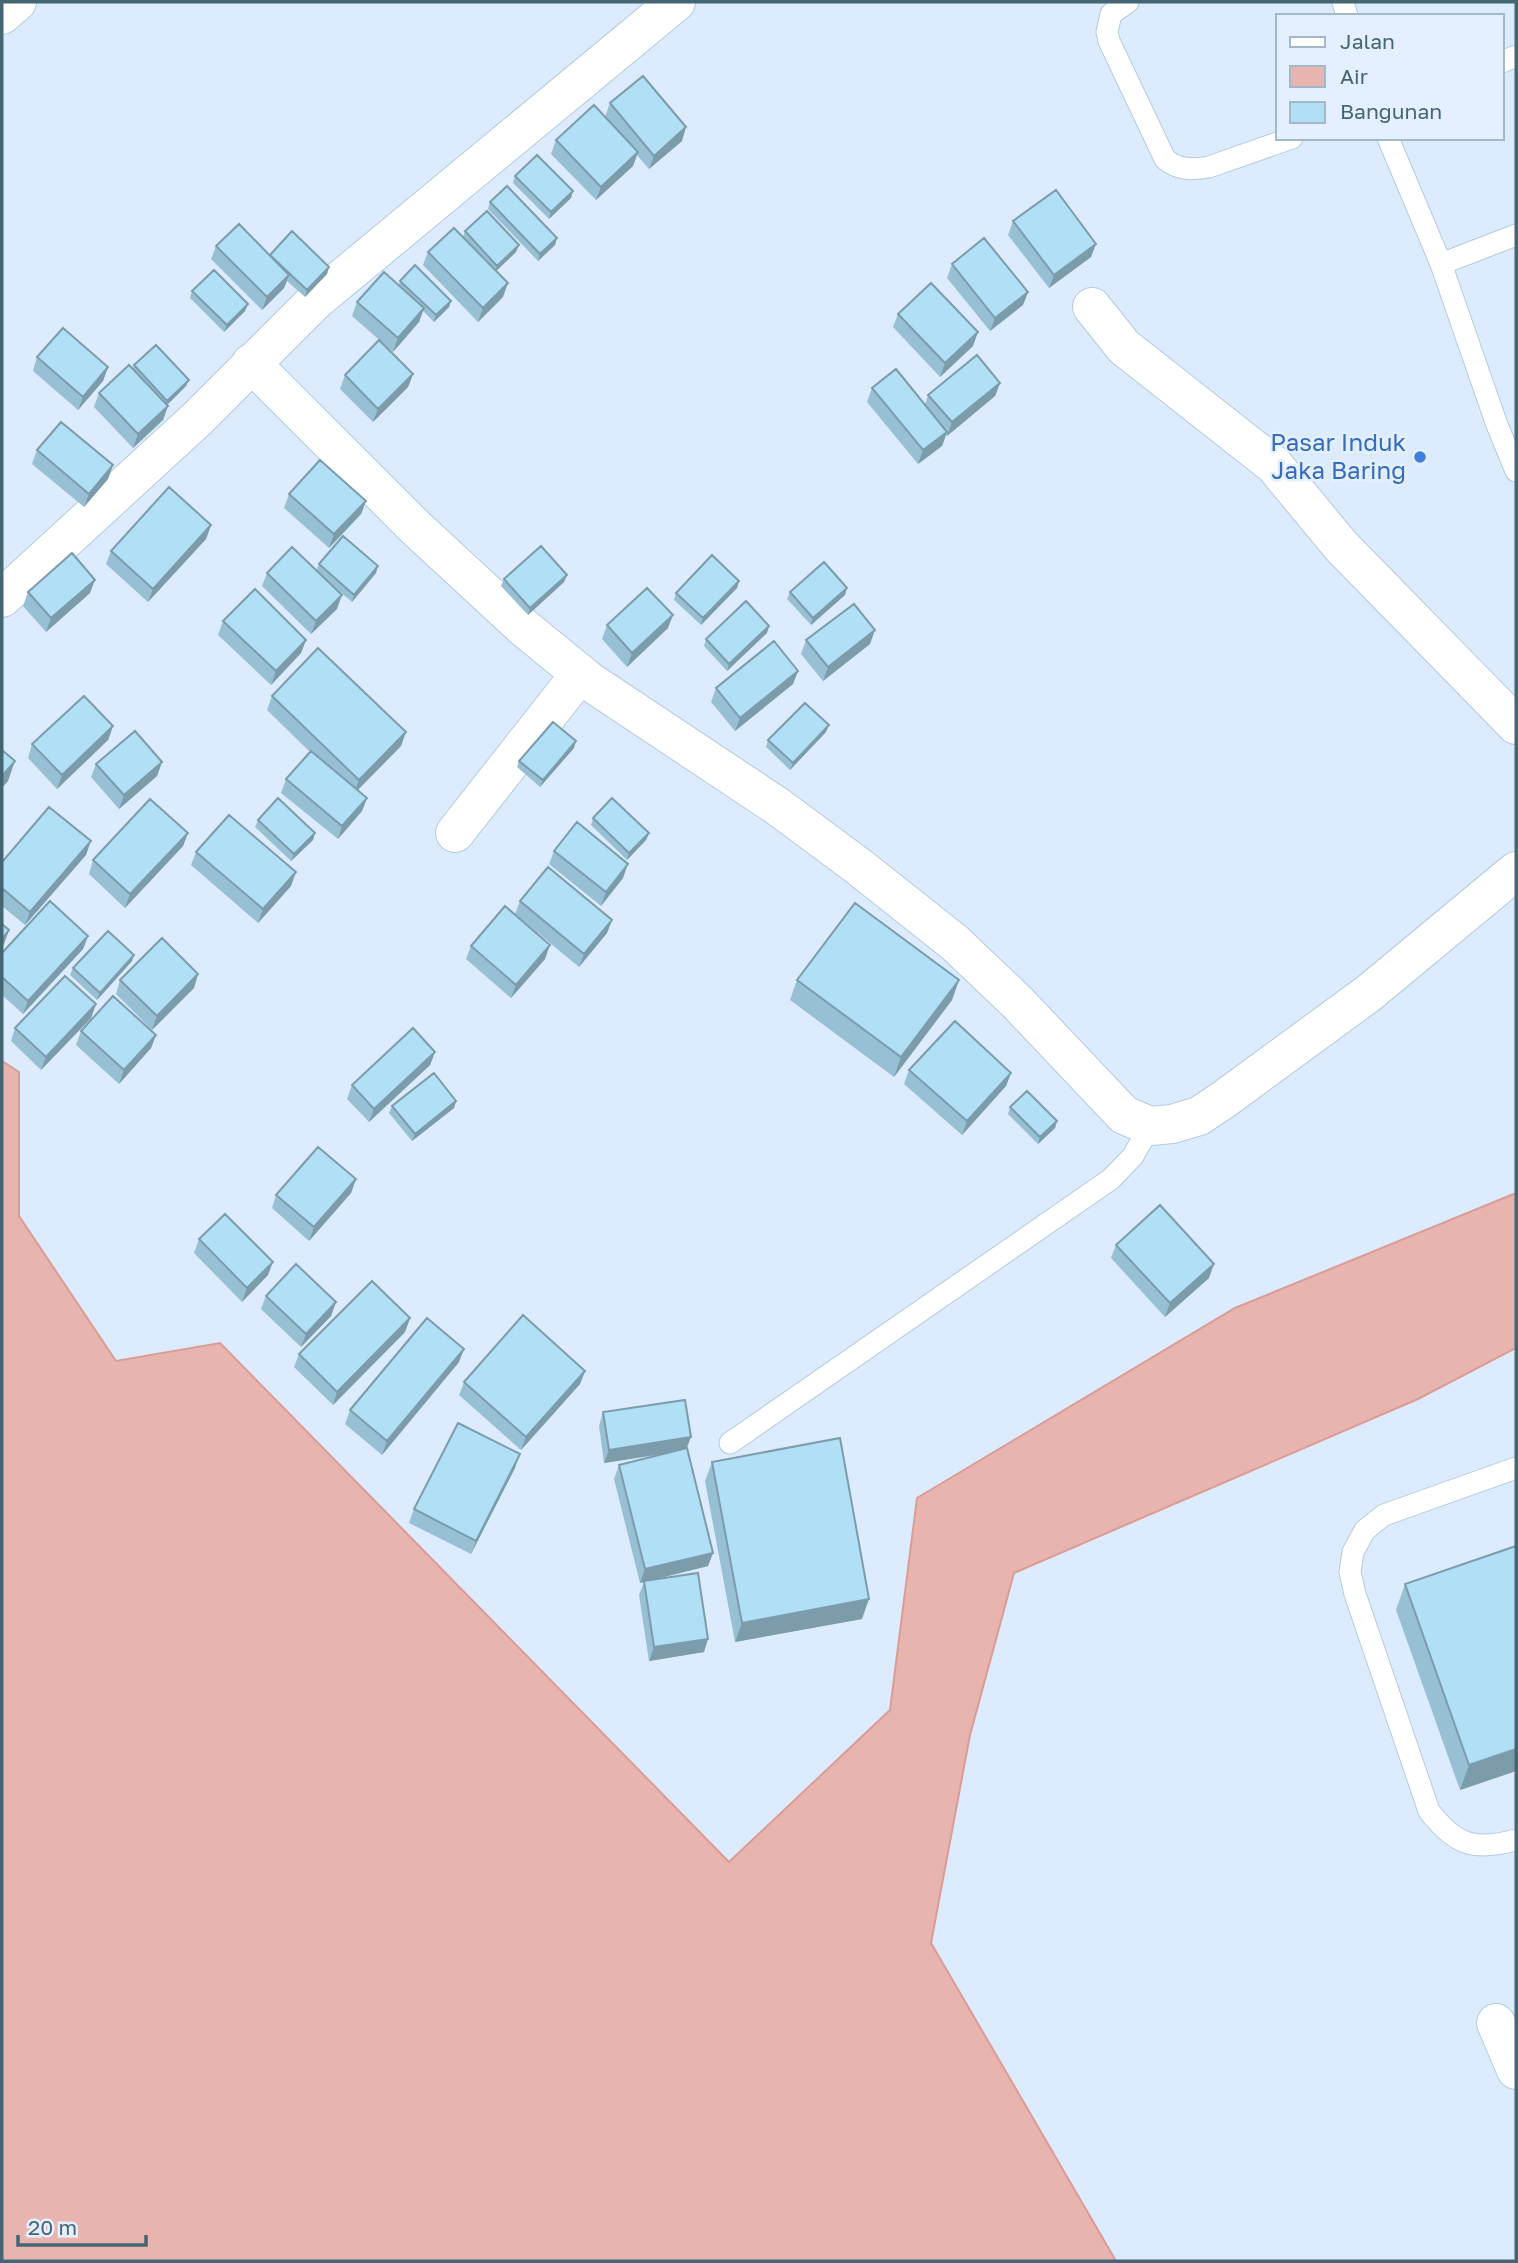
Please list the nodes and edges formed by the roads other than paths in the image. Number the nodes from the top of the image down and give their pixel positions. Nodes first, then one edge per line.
1 (17, 2) edge
2 (676, 2) edge
3 (1128, 2) edge
4 (2, 15) edge
5 (1286, 140) edge
6 (1389, 140) edge
7 (1516, 235) edge
8 (1441, 264) junction
9 (1092, 307) dead end
10 (251, 363) junction
11 (1507, 422) edge
12 (1516, 471) edge
13 (2, 598) edge
14 (580, 674) junction
15 (1516, 725) edge
16 (454, 833) dead end
17 (1516, 871) edge
18 (1150, 1126) junction
19 (730, 1443) dead end
20 (1516, 1468) edge
21 (1516, 1840) edge
22 (1496, 2023) dead end
23 (1516, 2070) edge

1 - 4 street
2 - 10 street
3 - 5 lane
6 - 8 lane
7 - 8 lane
8 - 11 lane
9 - 15 street
10 - 13 street
10 - 14 street
11 - 12 lane
14 - 16 street
14 - 18 street
17 - 18 street
18 - 19 lane
20 - 21 lane
22 - 23 street

